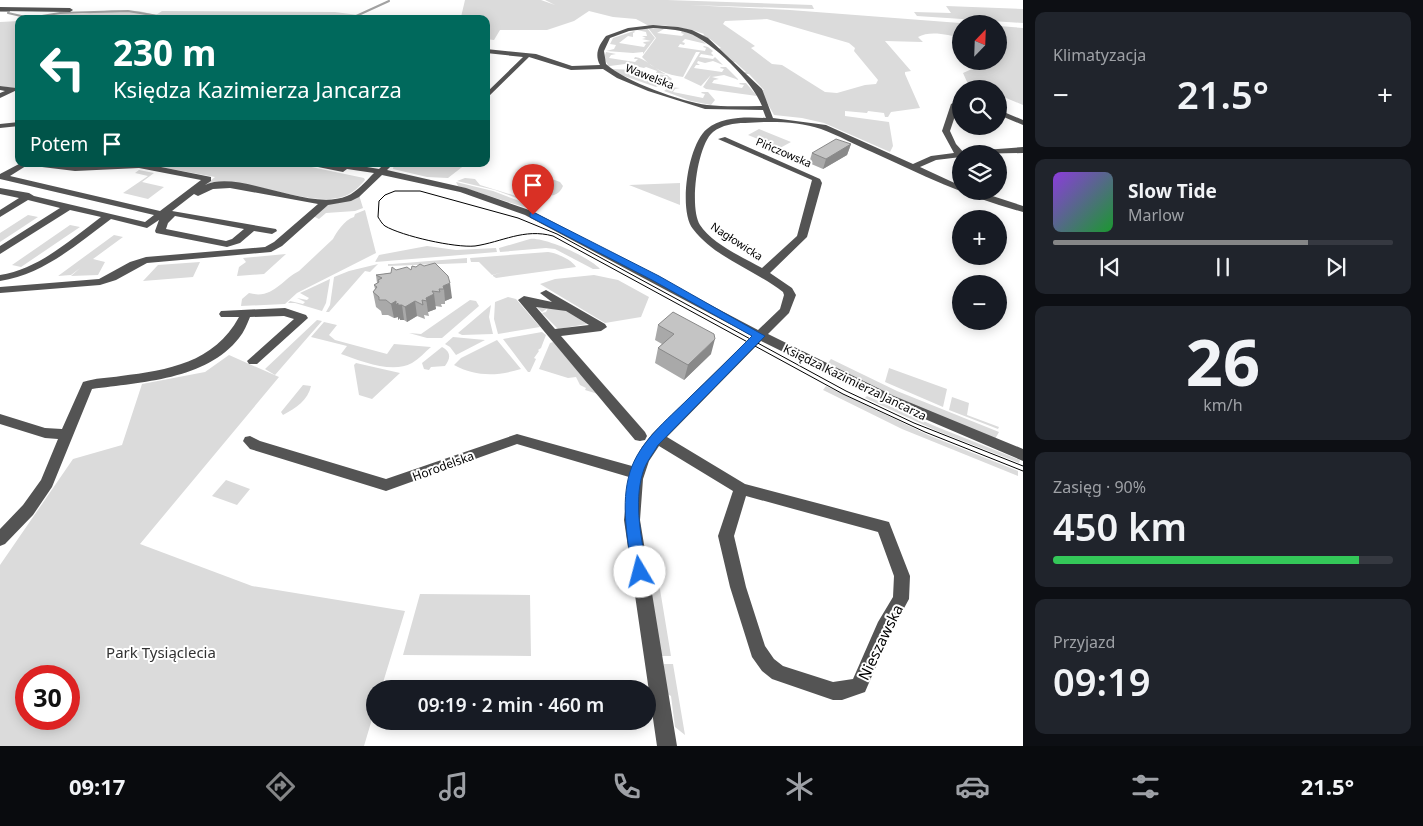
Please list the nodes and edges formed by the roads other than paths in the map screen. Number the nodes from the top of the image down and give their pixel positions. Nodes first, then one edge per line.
1 (0, 9) edge
2 (70, 10) dead end
3 (490, 51) edge
4 (528, 55) junction
5 (604, 67) junction
6 (490, 93) edge
7 (766, 108) junction
8 (952, 115) edge
9 (1007, 116) edge
10 (770, 120) junction
11 (1023, 123) edge
12 (15, 124) edge
13 (0, 126) edge
14 (722, 139) dead end
15 (952, 145) edge
16 (1023, 150) edge
17 (1007, 151) edge
18 (952, 156) edge
19 (20, 167) edge
20 (67, 167) edge
21 (96, 167) edge
22 (148, 167) edge
23 (335, 167) edge
24 (349, 167) edge
25 (386, 167) edge
26 (913, 168) junction
27 (378, 174) junction
28 (952, 185) edge
29 (44, 187) junction
30 (0, 191) edge
31 (14, 194) junction
32 (27, 197) junction
33 (995, 200) edge
34 (0, 203) edge
35 (325, 203) junction
36 (68, 207) junction
37 (1023, 209) edge
38 (174, 212) junction
39 (0, 214) edge
40 (162, 214) junction
41 (109, 216) junction
42 (252, 227) junction
43 (272, 231) dead end
44 (0, 251) edge
45 (763, 273) junction
46 (0, 278) edge
47 (0, 290) edge
48 (546, 293) dead end
49 (570, 308) junction
50 (225, 314) dead end
51 (246, 314) junction
52 (552, 333) junction
53 (760, 336) junction
54 (253, 361) dead end
55 (0, 419) edge
56 (65, 434) junction
57 (640, 436) dead end
58 (657, 438) junction
59 (250, 441) dead end
60 (1023, 456) edge
61 (636, 473) junction
62 (741, 489) junction
63 (0, 539) edge
64 (667, 746) edge

1 - 2 street
3 - 4 street
4 - 5 street
4 - 6 street
5 - 7 street, Wawelska
5 - 7 street
7 - 10 street
8 - 15 street
9 - 11 street
10 - 26 street
10 - 45 street, Nagłowicka
12 - 13 street
14 - 45 street, Pińczowska
16 - 17 street
18 - 26 street
19 - 29 street
20 - 21 street
22 - 40 street
23 - 27 street, Księdza Kazimierza Jancarza
24 - 27 street, Księdza Kazimierza Jancarza
25 - 27 street
26 - 28 street
27 - 35 street
27 - 53 street, Księdza Kazimierza Jancarza
29 - 32 street
29 - 40 street
30 - 31 street
31 - 32 street
31 - 34 street
32 - 36 street
32 - 39 street
33 - 37 street
35 - 38 street
35 - 47 street
36 - 41 street
36 - 44 street
38 - 42 street
38 - 42 street
40 - 41 street
41 - 46 street
42 - 43 street
45 - 53 street, Nagłowicka
48 - 49 street
49 - 52 street
49 - 52 street
50 - 51 street
51 - 54 street
51 - 56 street
52 - 57 street
53 - 58 street
53 - 60 street, Księdza Kazimierza Jancarza
55 - 56 street
56 - 63 street
58 - 61 street
58 - 62 street, Nieszawska
59 - 61 street, Horodelska
61 - 64 street
62 - 62 street, Nieszawska

